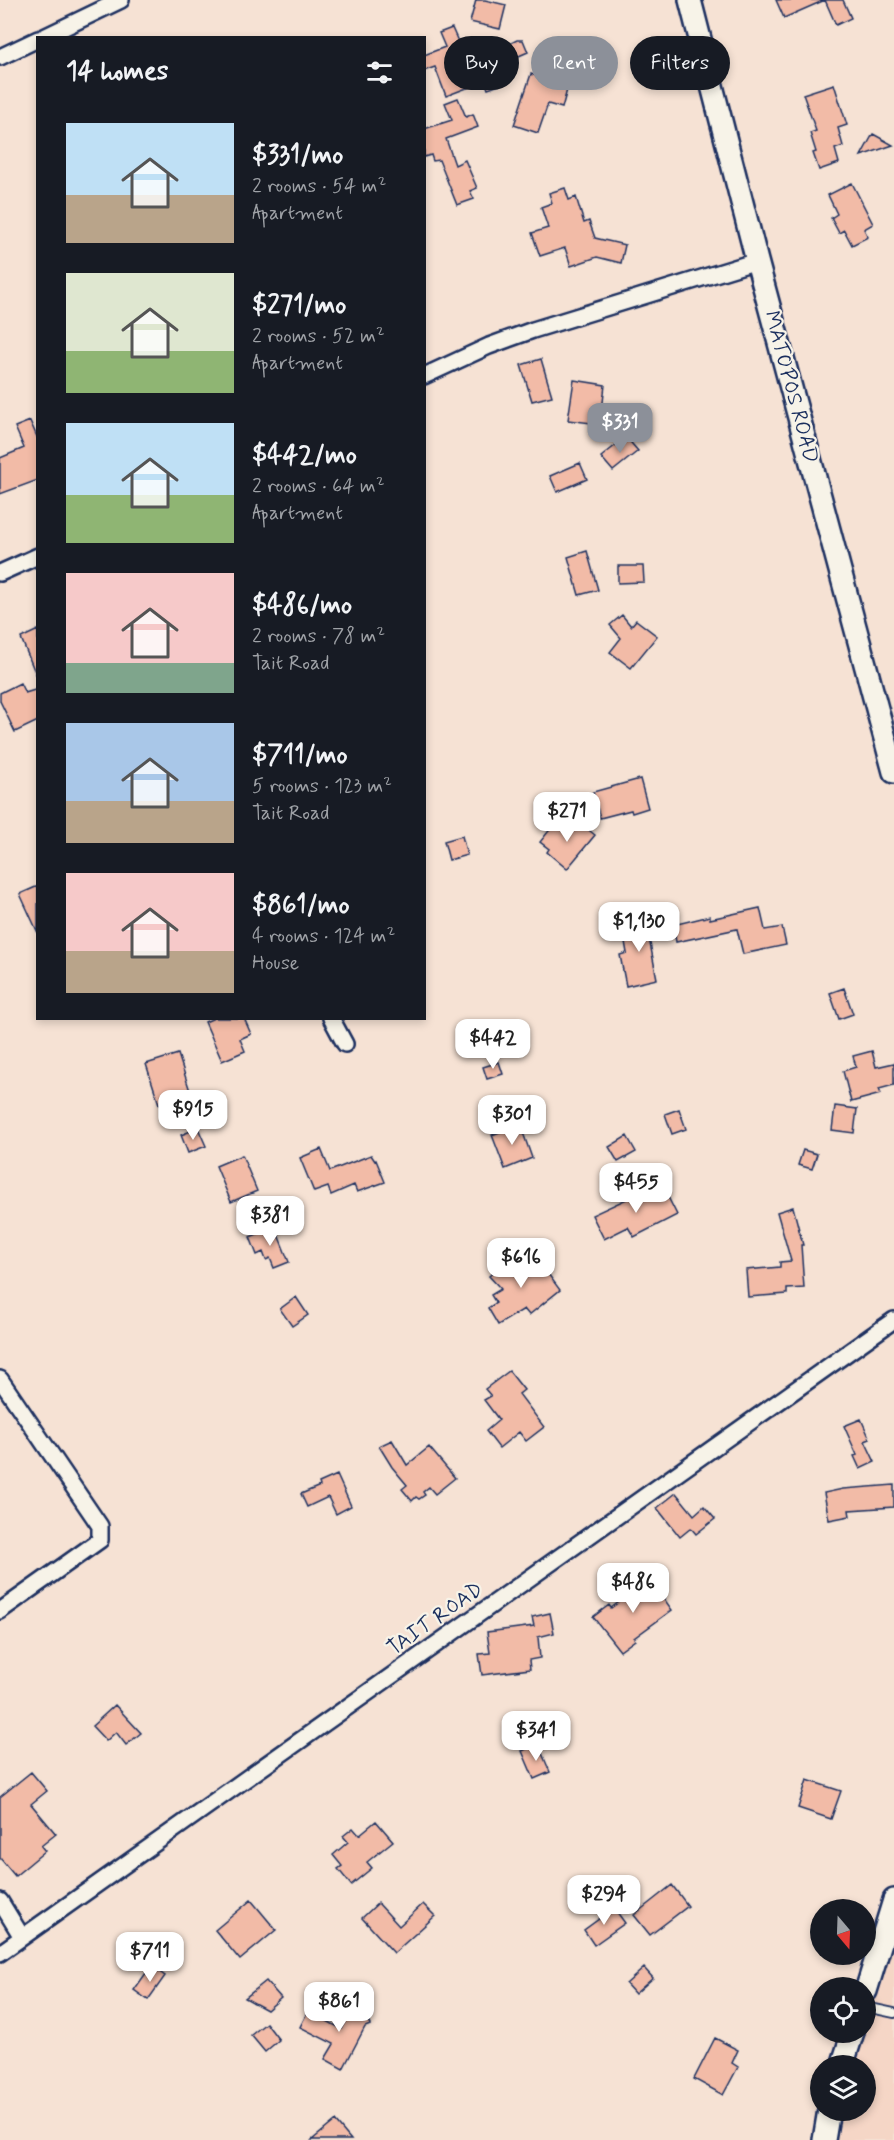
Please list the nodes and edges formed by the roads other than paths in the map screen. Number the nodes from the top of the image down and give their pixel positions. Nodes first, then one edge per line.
1 (121, 0) edge
2 (690, 0) edge
3 (46, 36) edge
4 (36, 40) edge
5 (0, 57) edge
6 (757, 261) junction
7 (426, 375) edge
8 (36, 557) edge
9 (0, 573) edge
10 (894, 772) edge
11 (332, 1020) edge
12 (345, 1044) dead end
13 (894, 1320) edge
14 (0, 1379) edge
15 (0, 1611) edge
16 (0, 1901) edge
17 (894, 1903) edge
18 (22, 1937) junction
19 (0, 1953) edge
20 (870, 1977) edge
21 (876, 2009) edge
22 (894, 2013) edge
23 (827, 2121) edge
24 (824, 2140) edge

1 - 3 street
2 - 6 main road, MATOPOS ROAD
4 - 5 street
6 - 7 street
6 - 10 main road, MATOPOS ROAD
8 - 9 street
11 - 12 street
13 - 18 street, TAIT ROAD
14 - 15 street
16 - 18 street
17 - 20 main road
18 - 19 street, TAIT ROAD
21 - 22 lane
23 - 24 main road

